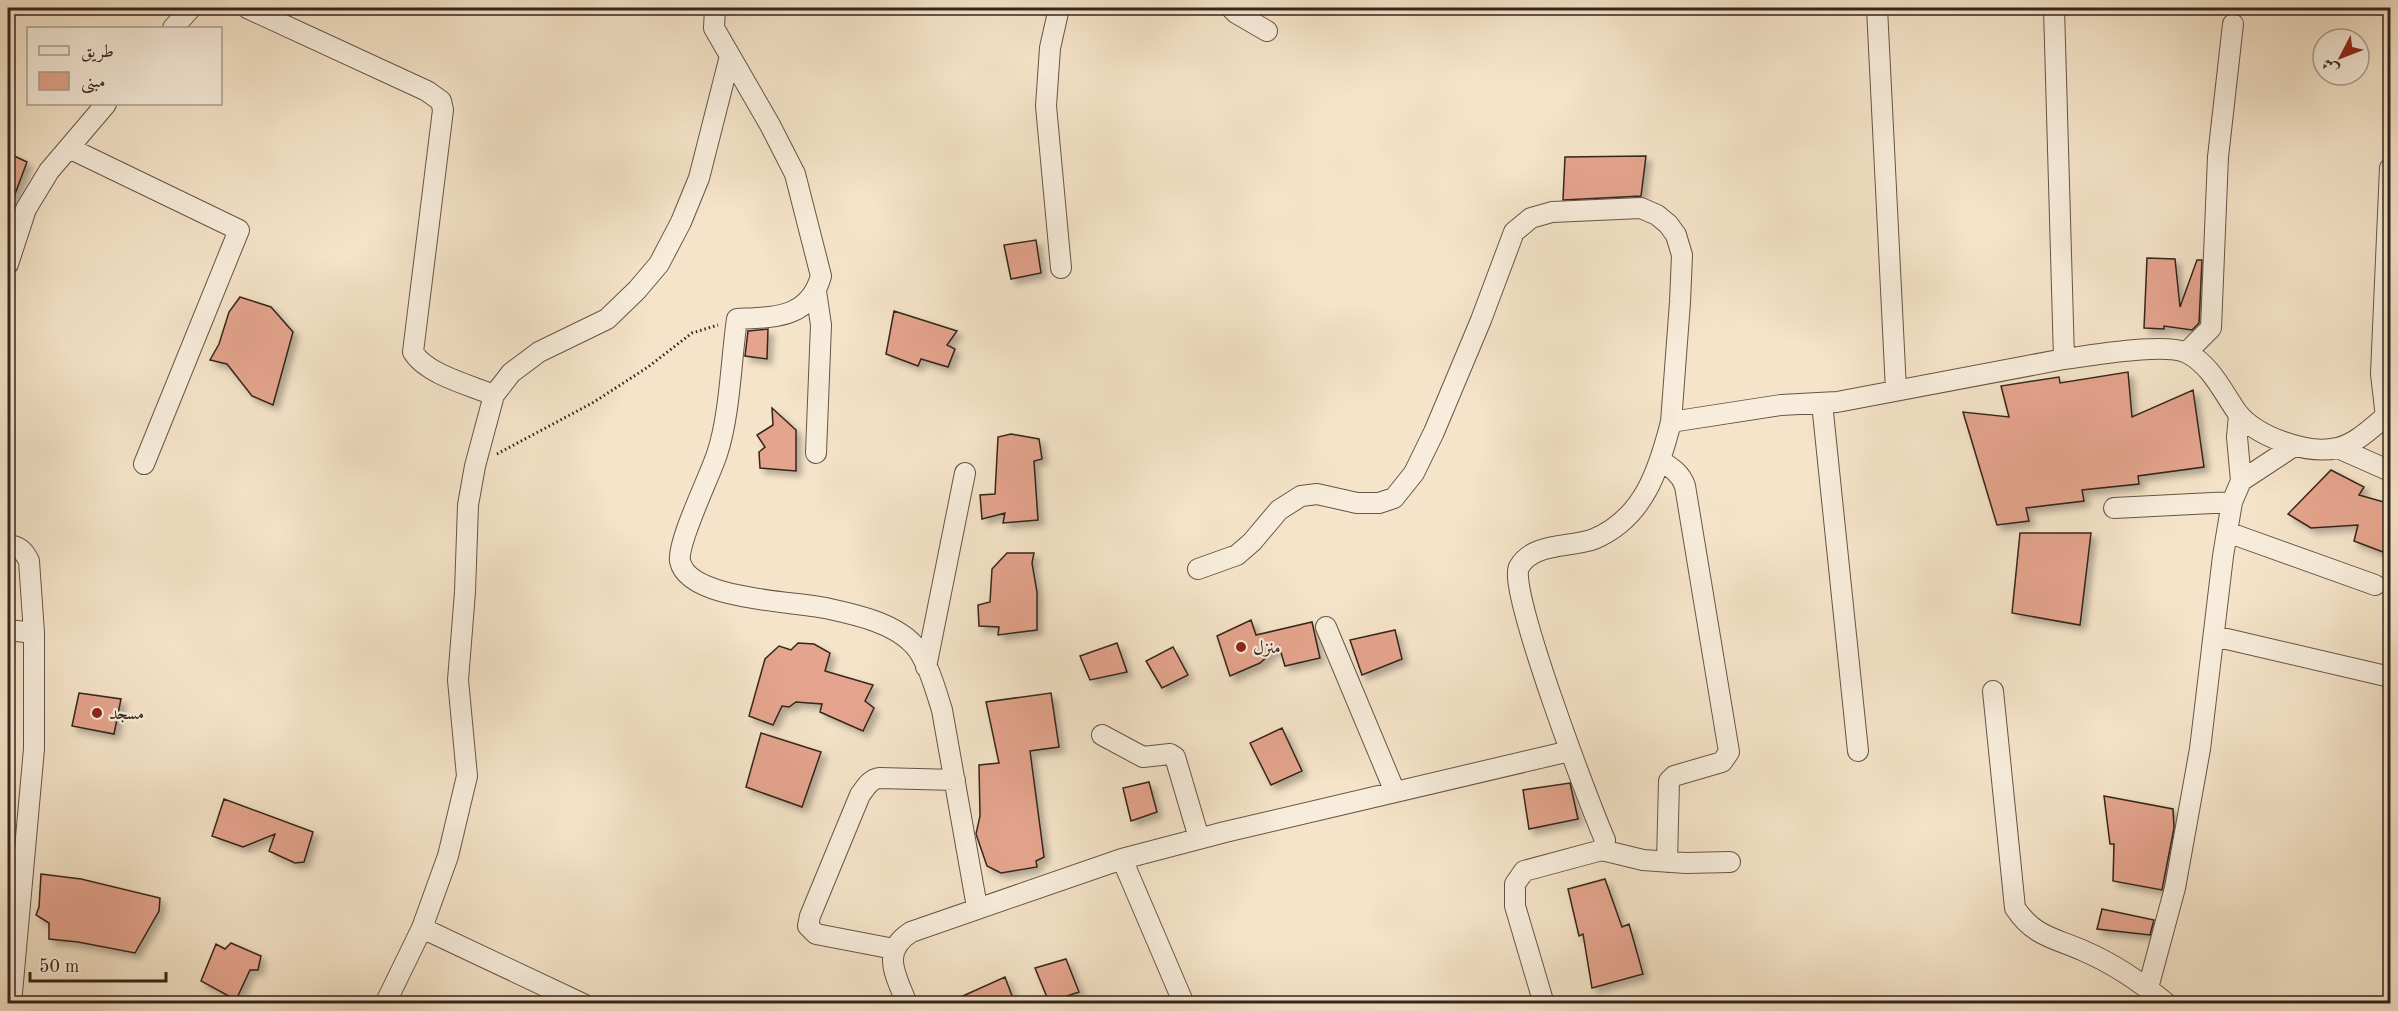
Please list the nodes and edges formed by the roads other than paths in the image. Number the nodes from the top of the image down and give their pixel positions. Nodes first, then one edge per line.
1 (191, 8) edge
2 (247, 8) edge
3 (715, 8) edge
4 (1059, 8) edge
5 (1231, 8) edge
6 (1877, 8) edge
7 (2054, 8) edge
8 (2234, 24) dead end
9 (174, 27) edge
10 (1267, 31) dead end
11 (730, 56) junction
12 (105, 105) edge
13 (69, 148) junction
14 (2391, 168) edge
15 (8, 264) edge
16 (1061, 267) dead end
17 (816, 291) junction
18 (2187, 352) junction
19 (2064, 359) junction
20 (1896, 390) junction
21 (494, 395) junction
22 (1822, 403) junction
23 (2239, 415) junction
24 (2388, 415) edge
25 (1671, 422) junction
26 (2294, 446) junction
27 (2338, 448) junction
28 (816, 453) dead end
29 (1661, 461) junction
30 (144, 464) dead end
31 (2391, 471) edge
32 (965, 473) dead end
33 (2241, 481) junction
34 (2232, 502) junction
35 (2114, 508) dead end
36 (2227, 532) junction
37 (8, 545) edge
38 (1198, 569) dead end
39 (2375, 585) dead end
40 (1326, 627) dead end
41 (8, 630) edge
42 (34, 633) junction
43 (2214, 636) junction
44 (926, 667) junction
45 (2391, 677) edge
46 (1994, 691) dead end
47 (1102, 735) dead end
48 (1570, 751) junction
49 (1858, 751) dead end
50 (955, 780) junction
51 (1395, 792) junction
52 (1199, 838) junction
53 (1602, 850) junction
54 (1122, 859) junction
55 (1666, 862) junction
56 (1730, 862) dead end
57 (978, 907) junction
58 (422, 928) junction
59 (894, 949) junction
60 (11, 957) edge
61 (2148, 988) junction
62 (11, 1004) edge
63 (385, 1004) edge
64 (583, 1004) edge
65 (907, 1004) edge
66 (1184, 1004) edge
67 (1544, 1004) edge
68 (2167, 1004) edge

1 - 9 street
2 - 21 street
3 - 11 street
4 - 16 street
5 - 10 street
6 - 20 street
7 - 19 street
8 - 18 street
11 - 17 street
11 - 21 street
12 - 13 street
13 - 15 street
13 - 30 street
14 - 24 street
17 - 28 street
17 - 44 street
18 - 19 street
18 - 23 street
19 - 20 street
20 - 22 street
21 - 58 street
22 - 25 street
22 - 49 street
23 - 26 street
23 - 33 street
24 - 27 street
25 - 29 street
25 - 38 street
26 - 27 street
26 - 33 street
27 - 31 street
29 - 48 street
29 - 55 street
32 - 44 street
33 - 34 street
34 - 35 street
34 - 36 street
36 - 39 street
36 - 43 street
37 - 42 street
40 - 51 street
41 - 42 street
42 - 60 street
43 - 45 street
43 - 61 street
44 - 50 street
46 - 61 street
47 - 52 street
48 - 51 street
48 - 53 street
50 - 57 street
50 - 59 street
51 - 52 street
52 - 54 street
53 - 55 street
53 - 67 street
54 - 57 street
54 - 66 street
55 - 56 street
57 - 59 street
58 - 63 street
58 - 64 street
59 - 65 street
60 - 62 street
61 - 68 street

